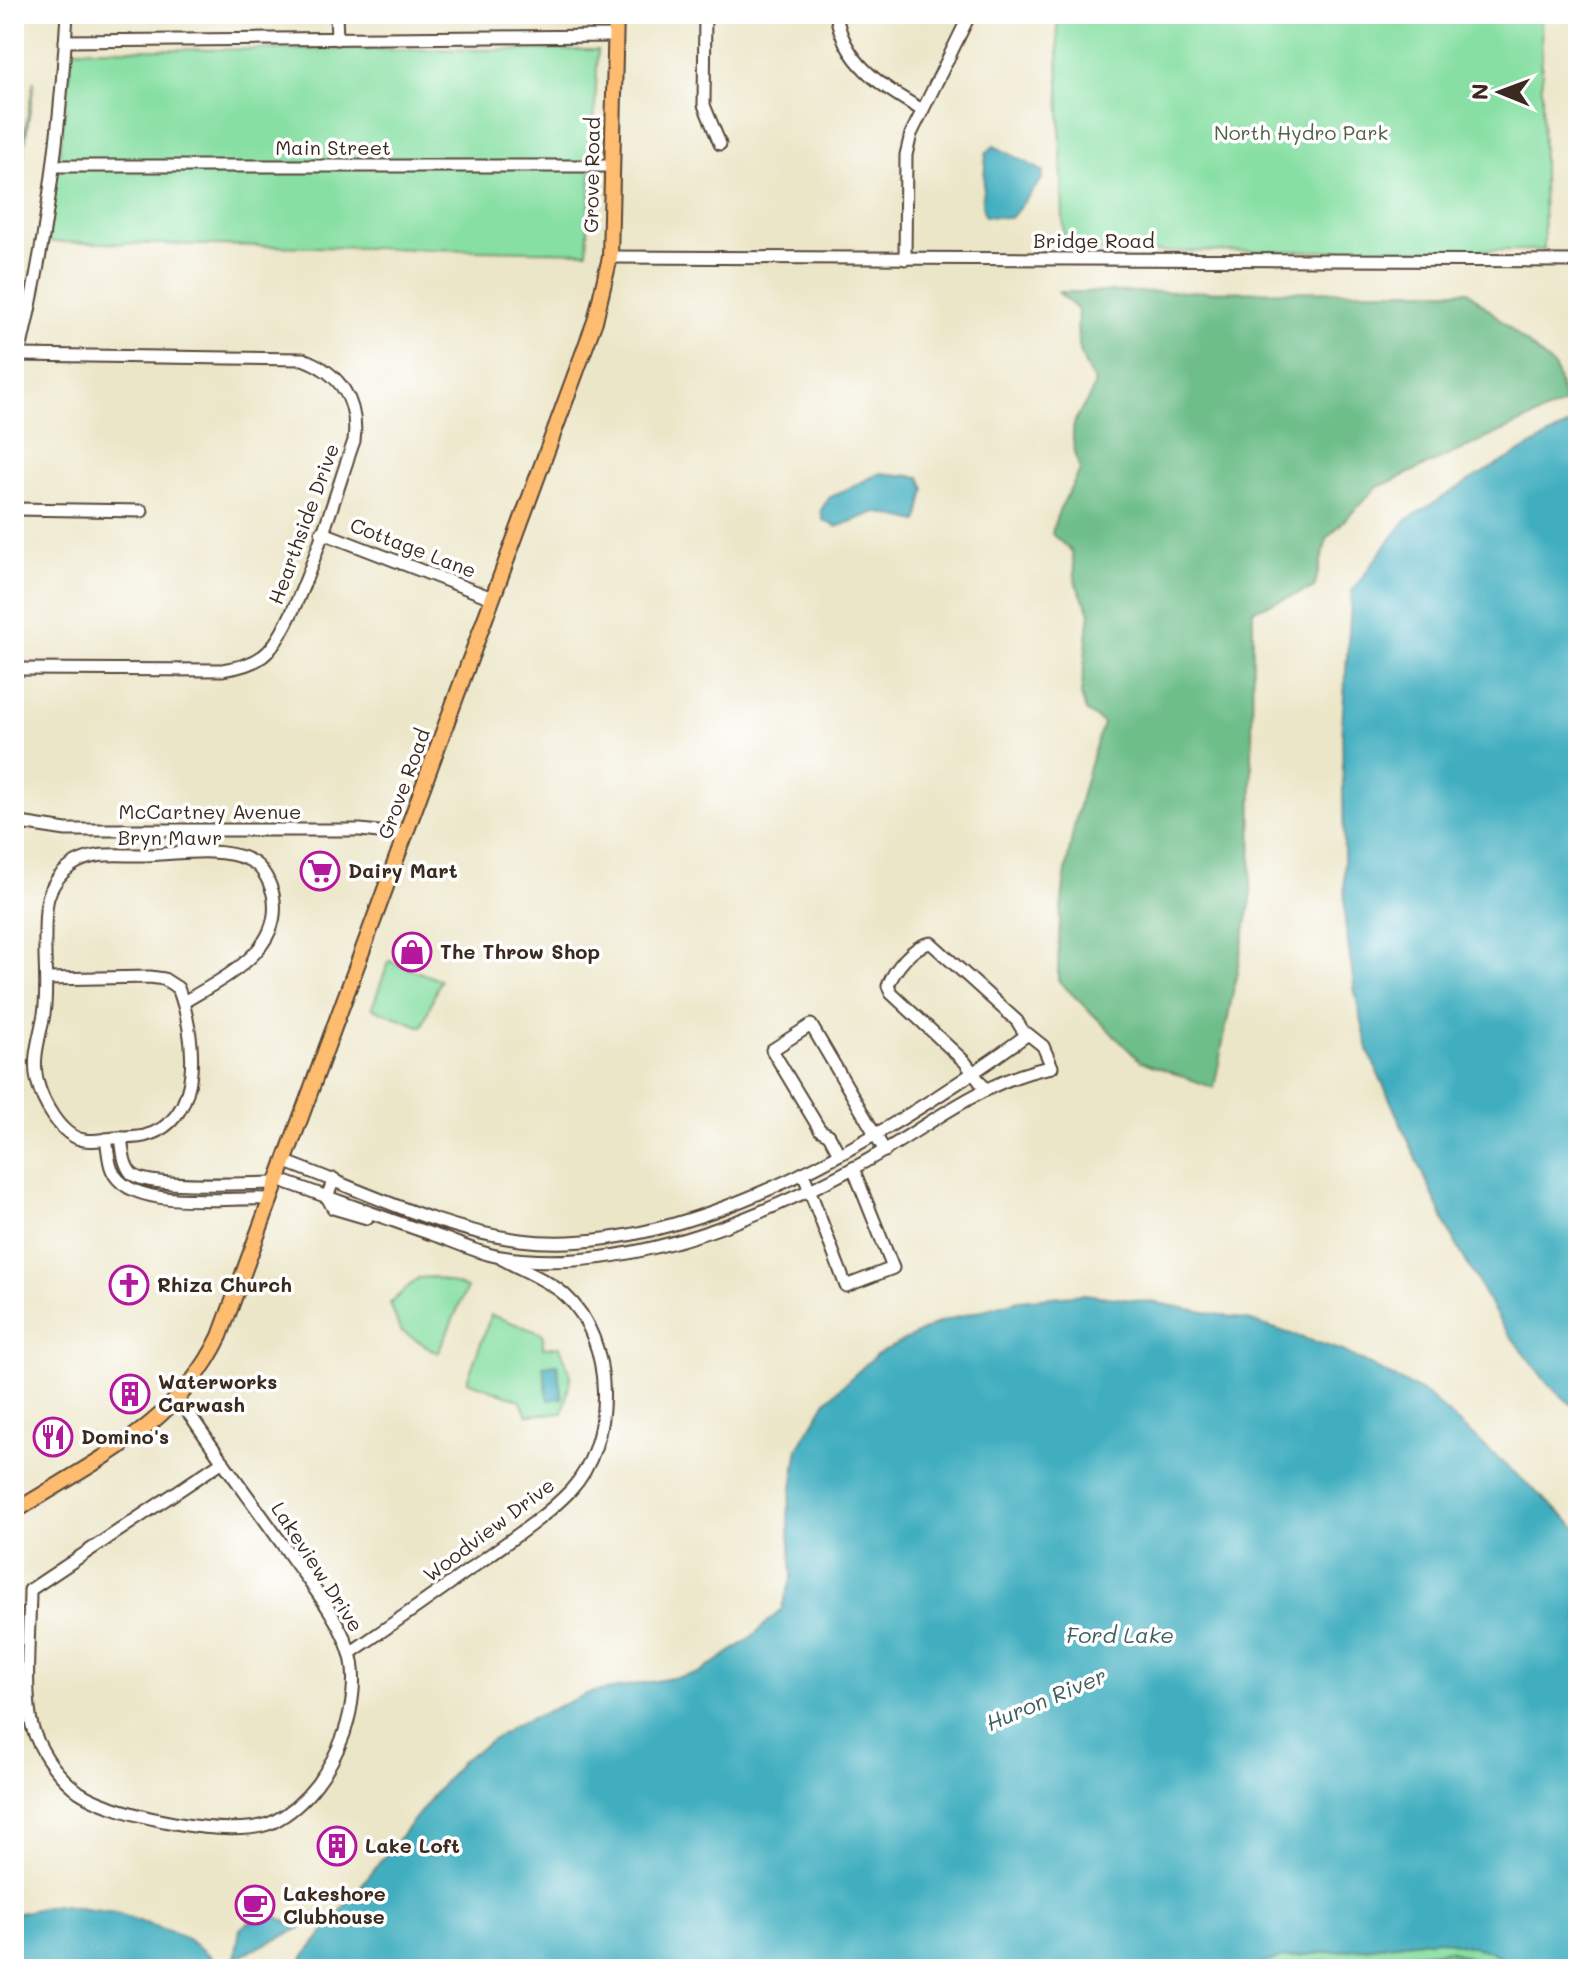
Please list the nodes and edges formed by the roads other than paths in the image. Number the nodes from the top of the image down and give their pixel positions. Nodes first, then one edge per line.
1 (14, 14) edge
2 (67, 14) edge
3 (336, 14) edge
4 (616, 14) edge
5 (705, 14) edge
6 (836, 14) edge
7 (970, 14) edge
8 (14, 21) edge
9 (615, 36) junction
10 (337, 39) junction
11 (65, 41) junction
12 (922, 110) junction
13 (720, 144) dead end
14 (54, 166) junction
15 (611, 166) junction
16 (610, 257) junction
17 (905, 259) junction
18 (1578, 261) edge
19 (19, 355) junction
20 (14, 374) edge
21 (14, 509) edge
22 (142, 511) dead end
23 (321, 532) junction
24 (492, 598) junction
25 (14, 669) edge
26 (14, 822) edge
27 (407, 835) junction
28 (46, 979) junction
29 (184, 1002) junction
30 (1026, 1036) junction
31 (974, 1074) junction
32 (986, 1090) junction
33 (878, 1134) junction
34 (121, 1138) junction
35 (106, 1139) junction
36 (885, 1151) junction
37 (839, 1154) junction
38 (283, 1161) junction
39 (853, 1168) junction
40 (803, 1173) junction
41 (334, 1179) junction
42 (277, 1181) junction
43 (808, 1192) junction
44 (327, 1197) junction
45 (270, 1199) junction
46 (396, 1203) junction
47 (389, 1219) junction
48 (409, 1226) junction
49 (661, 1226) junction
50 (468, 1229) junction
51 (558, 1242) junction
52 (666, 1243) junction
53 (464, 1245) junction
54 (499, 1257) junction
55 (563, 1261) junction
56 (179, 1401) junction
57 (223, 1461) junction
58 (14, 1512) edge
59 (350, 1653) junction

1 - 8 highway
2 - 11 street
3 - 10 street
4 - 9 main road, Grove Road
5 - 13 street
6 - 12 street
7 - 12 street
9 - 10 street
9 - 15 main road, Grove Road
10 - 11 street
11 - 14 street
12 - 17 street
14 - 15 street, Main Street
14 - 19 street
15 - 16 main road, Grove Road
16 - 17 street, Bridge Road
16 - 24 main road, Grove Road
17 - 18 street, Bridge Road
19 - 20 street
19 - 23 street, Hearthside Drive
21 - 22 street
23 - 24 street, Cottage Lane
23 - 25 street, Hearthside Drive
24 - 27 main road, Grove Road
26 - 27 street, McCartney Avenue
27 - 38 main road, Grove Road
28 - 29 street
28 - 29 street, Bryn Mawr
28 - 35 street
29 - 34 street
30 - 31 street
30 - 31 street
30 - 32 street
31 - 32 street
31 - 33 street
32 - 36 street
33 - 36 street
33 - 37 street
33 - 37 street
34 - 35 street
34 - 42 street
35 - 45 street
36 - 39 street
37 - 40 street
38 - 41 street
38 - 42 main road, Grove Road
39 - 43 street
39 - 43 street
40 - 43 street
40 - 49 street
41 - 44 street
41 - 46 street
42 - 44 street
42 - 45 main road, Grove Road
43 - 52 street
44 - 47 street
44 - 48 street
45 - 56 main road, Grove Road
46 - 47 street
46 - 50 street
47 - 48 street
48 - 53 street
49 - 51 street
49 - 52 street
50 - 51 street
50 - 53 street
51 - 55 street
52 - 55 street
53 - 54 street
54 - 55 street
54 - 59 street, Woodview Drive
56 - 57 street
56 - 58 main road, Grove Road
57 - 59 street, Lakeview Drive
57 - 59 street, Lakeview Drive

